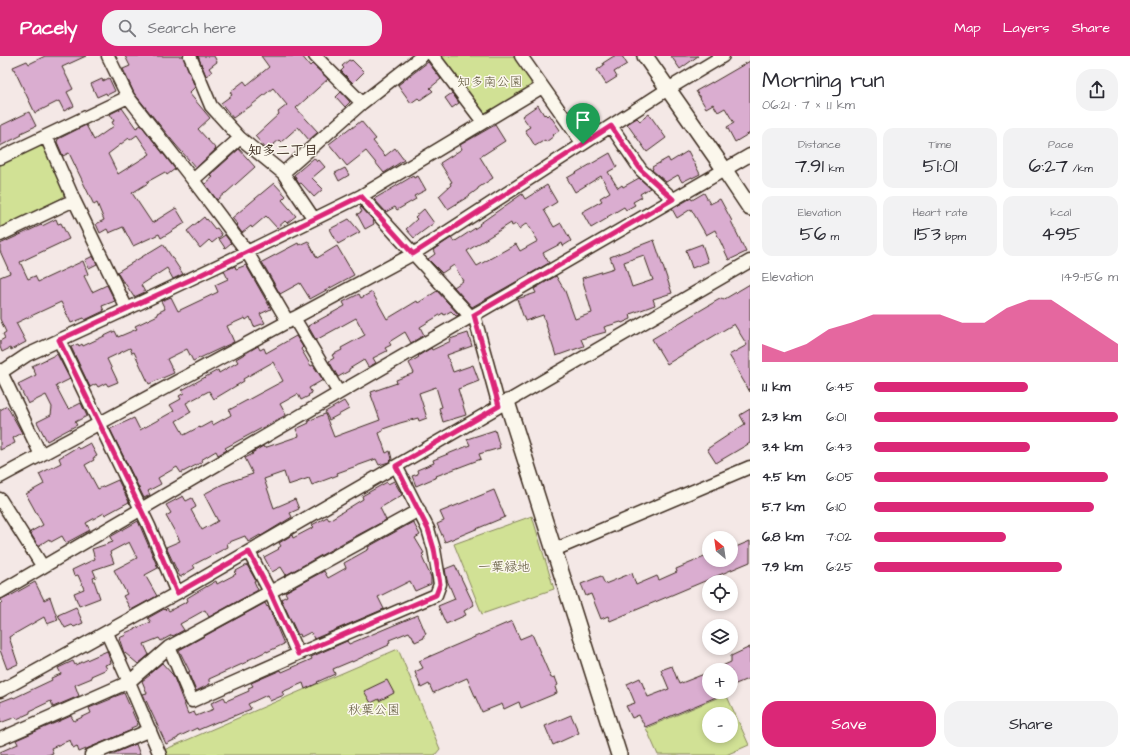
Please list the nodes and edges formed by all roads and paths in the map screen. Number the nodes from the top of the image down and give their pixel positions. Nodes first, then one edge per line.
1 (108, 56) edge
2 (190, 56) edge
3 (317, 56) edge
4 (422, 56) edge
5 (433, 56) edge
6 (521, 56) edge
7 (645, 56) edge
8 (723, 56) edge
9 (542, 87) junction
10 (668, 89) junction
11 (128, 98) junction
12 (362, 103) junction
13 (483, 122) junction
14 (611, 126) junction
15 (46, 136) junction
16 (240, 138) junction
17 (583, 144) junction
18 (750, 155) edge
19 (0, 158) edge
20 (724, 169) junction
21 (283, 173) junction
22 (193, 180) junction
23 (361, 196) junction
24 (673, 199) junction
25 (74, 200) junction
26 (750, 208) edge
27 (314, 219) junction
28 (0, 235) edge
29 (247, 252) junction
30 (413, 254) junction
31 (750, 261) edge
32 (127, 310) junction
33 (472, 316) junction
34 (291, 320) junction
35 (59, 340) junction
36 (0, 372) edge
37 (339, 393) junction
38 (503, 404) junction
39 (99, 424) junction
40 (41, 455) junction
41 (396, 466) junction
42 (750, 467) edge
43 (0, 477) edge
44 (0, 499) edge
45 (141, 509) junction
46 (419, 510) junction
47 (554, 550) junction
48 (249, 552) junction
49 (43, 567) junction
50 (0, 592) edge
51 (270, 592) junction
52 (177, 593) junction
53 (107, 633) junction
54 (169, 647) junction
55 (298, 654) junction
56 (129, 682) junction
57 (0, 690) edge
58 (150, 730) junction
59 (0, 738) edge
60 (91, 755) edge
61 (160, 755) edge
62 (619, 755) edge

1 - 11 street
2 - 16 street
3 - 12 street
4 - 12 street
5 - 13 street
6 - 9 street
7 - 10 street
8 - 10 street
9 - 13 street
9 - 17 street
10 - 14 street
10 - 20 street
11 - 15 street
11 - 22 street
12 - 21 street
13 - 23 street
14 - 17 street
14 - 24 street
15 - 19 street
15 - 25 street
16 - 21 street
16 - 22 street
17 - 30 street
18 - 20 street
20 - 24 street
20 - 26 street
21 - 27 street
22 - 29 street
23 - 27 street
23 - 30 street
24 - 33 street
25 - 28 street
25 - 32 street
27 - 29 street
29 - 32 street
29 - 34 street
30 - 33 street
30 - 34 street
31 - 38 street
32 - 35 street
33 - 37 street
33 - 38 street
34 - 37 street
34 - 39 street
35 - 36 street
35 - 39 street
36 - 40 street
37 - 45 street
38 - 41 street
38 - 47 street
39 - 40 street
39 - 45 street
40 - 43 street
41 - 46 street
41 - 48 street
42 - 47 street
44 - 49 street
45 - 49 street
45 - 52 street
46 - 51 street
46 - 55 street
47 - 62 street
48 - 51 street
48 - 52 street
49 - 50 street
51 - 54 street
51 - 55 street
52 - 53 street
53 - 56 street
53 - 57 street
54 - 55 street
54 - 56 street
56 - 58 street
56 - 59 street
58 - 60 street
58 - 61 street

